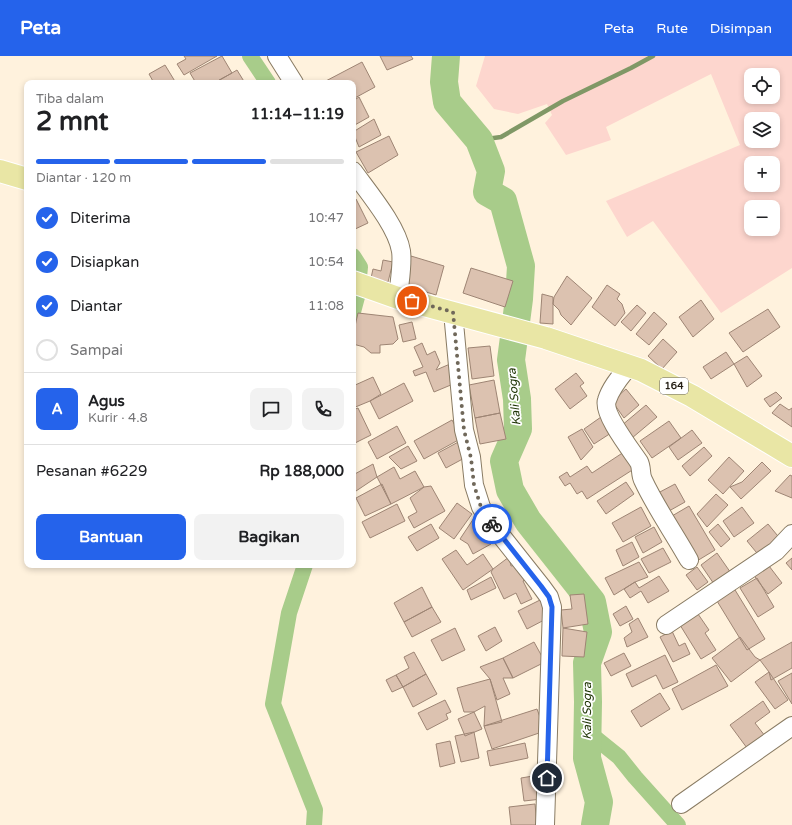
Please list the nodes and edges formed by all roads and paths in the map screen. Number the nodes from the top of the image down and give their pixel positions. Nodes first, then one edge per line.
1 (277, 56) edge
2 (292, 80) edge
3 (0, 171) edge
4 (356, 176) edge
5 (24, 178) edge
6 (356, 283) edge
7 (389, 295) junction
8 (453, 312) junction
9 (629, 366) junction
10 (792, 455) edge
11 (792, 534) edge
12 (689, 560) dead end
13 (666, 625) dead end
14 (792, 726) edge
15 (681, 804) dead end
16 (546, 825) edge

1 - 2 street
3 - 5 main road
4 - 7 street
6 - 7 main road, 164
7 - 8 main road, 164
8 - 9 main road, 164
8 - 16 street
9 - 10 main road, 164
9 - 12 street
11 - 13 street
14 - 15 street

